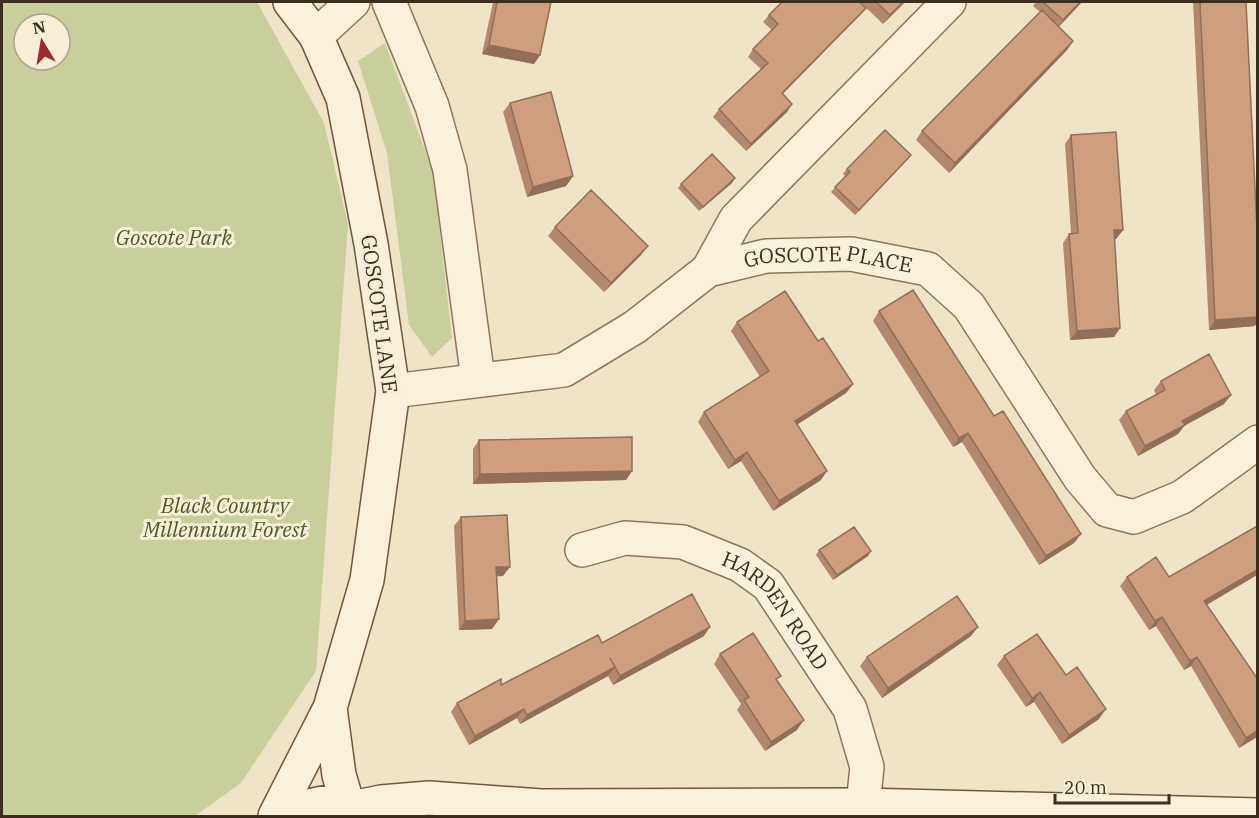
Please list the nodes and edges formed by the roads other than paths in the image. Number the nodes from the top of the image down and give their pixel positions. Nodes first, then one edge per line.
1 (290, 2) edge
2 (353, 2) edge
3 (389, 2) edge
4 (949, 2) edge
5 (316, 36) junction
6 (708, 270) junction
7 (478, 379) junction
8 (393, 391) junction
9 (1257, 442) edge
10 (582, 550) dead end
11 (330, 708) junction
12 (863, 805) junction
13 (354, 809) edge
14 (542, 811) edge
15 (1257, 815) edge
16 (275, 816) edge
17 (282, 816) edge
18 (505, 816) edge

1 - 5 street, GOSCOTE LANE
2 - 5 street
3 - 7 street
4 - 6 street
5 - 8 street, GOSCOTE LANE
6 - 7 street, GOSCOTE PLACE
6 - 9 street, GOSCOTE PLACE
7 - 8 street, GOSCOTE PLACE
8 - 11 street, GOSCOTE LANE
10 - 12 street, HARDEN ROAD
11 - 13 street, GOSCOTE LANE
11 - 16 street, GOSCOTE LANE
12 - 14 street
12 - 15 street
13 - 14 street
13 - 17 street
14 - 18 street

